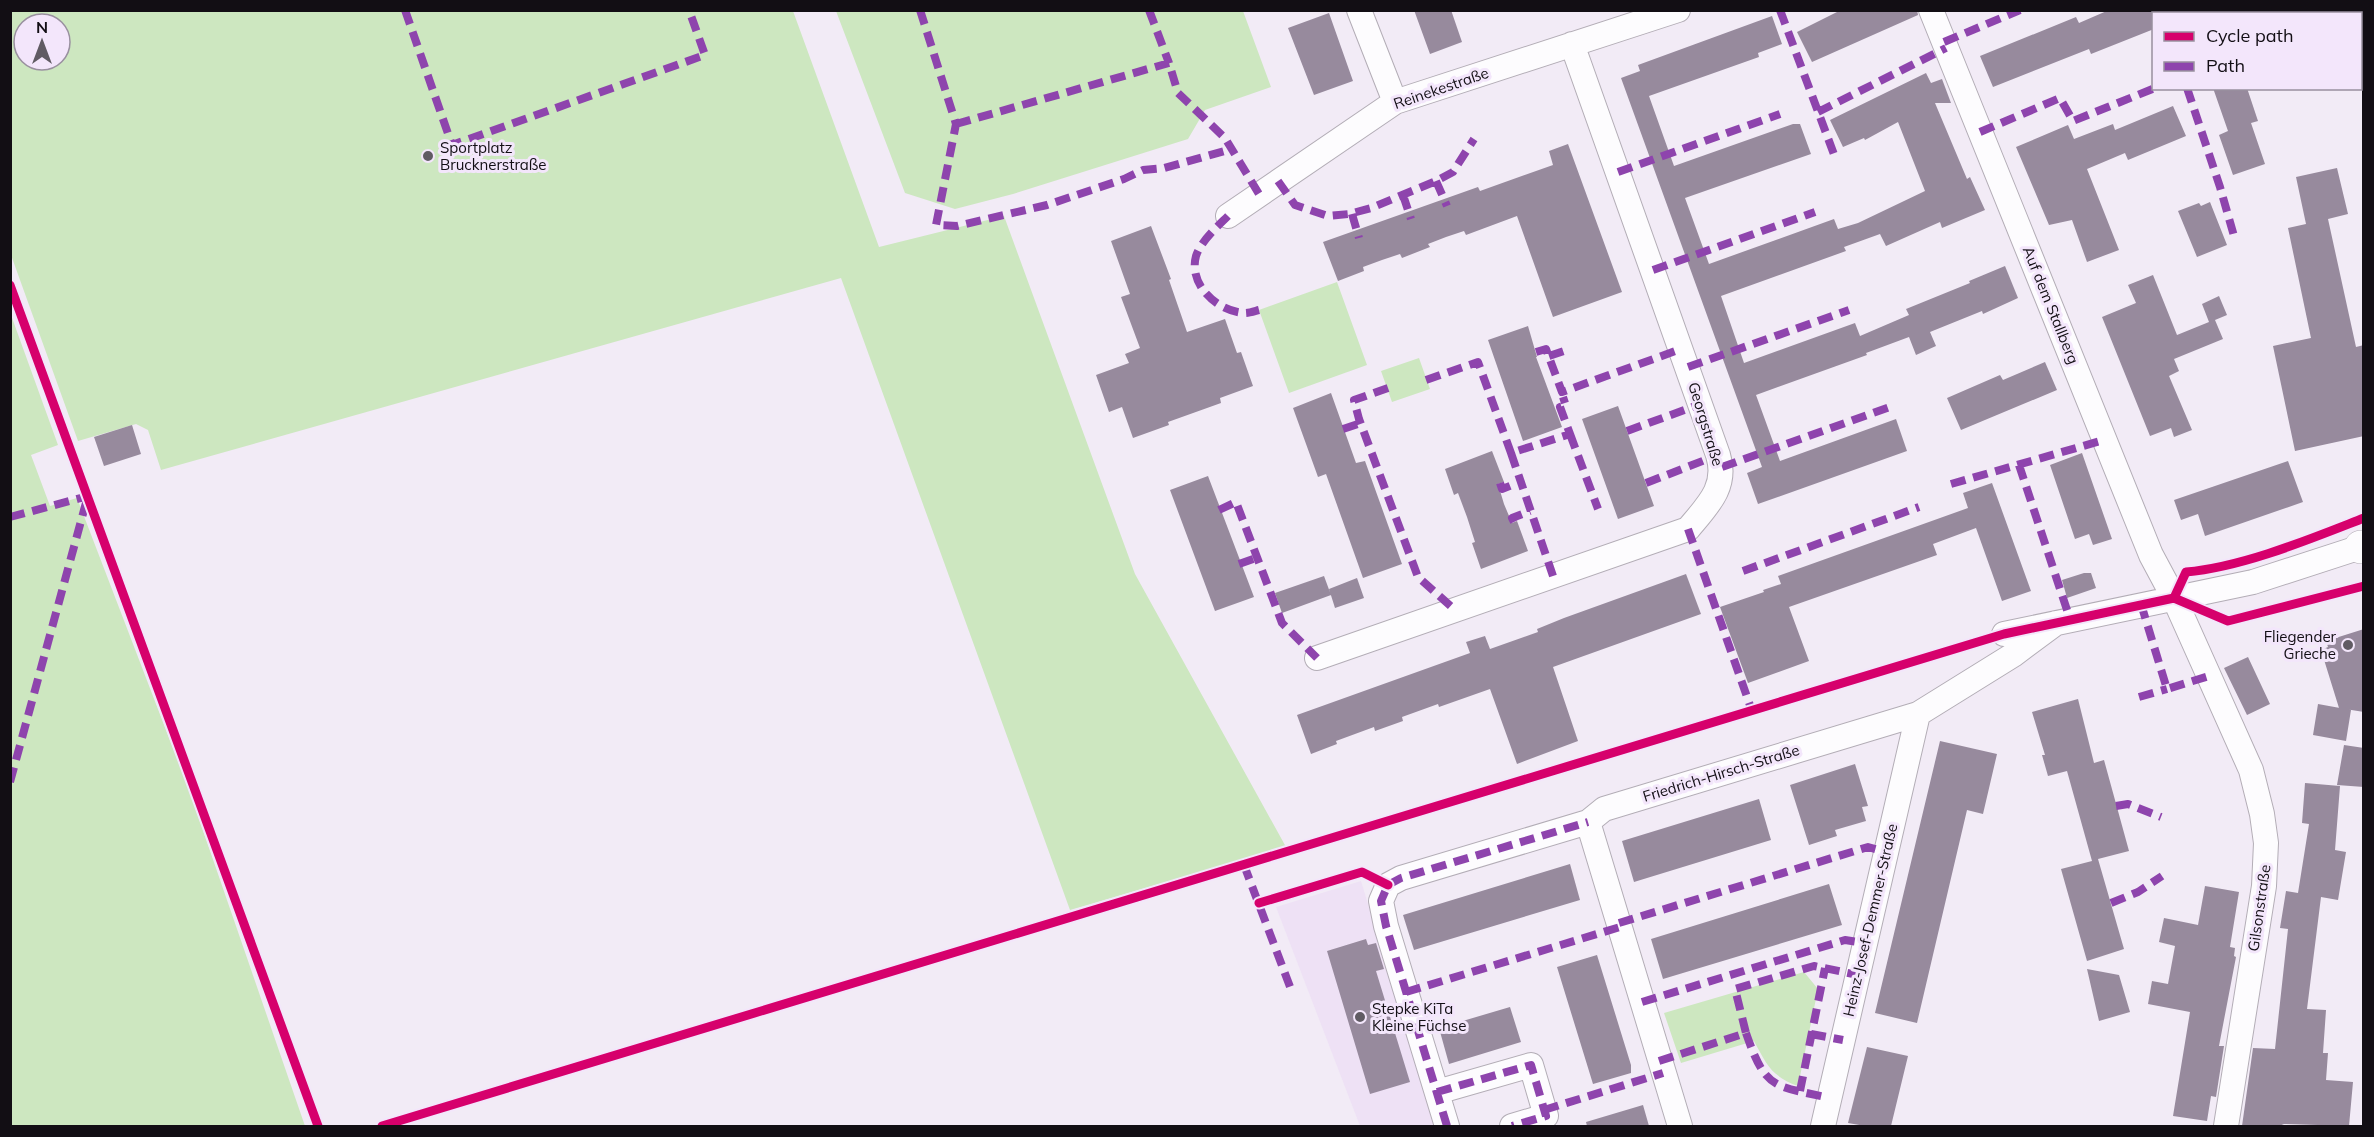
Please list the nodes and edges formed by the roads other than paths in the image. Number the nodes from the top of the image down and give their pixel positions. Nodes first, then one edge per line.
1 (1359, 10) edge
2 (1678, 10) edge
3 (1931, 10) edge
4 (1640, 16) edge
5 (1572, 44) junction
6 (1395, 102) junction
7 (1228, 216) dead end
8 (2363, 547) edge
9 (2174, 598) junction
10 (2056, 623) junction
11 (2004, 634) dead end
12 (1317, 658) dead end
13 (1918, 714) junction
14 (1588, 822) junction
15 (1437, 1092) junction
16 (1447, 1126) edge
17 (1512, 1126) edge
18 (1680, 1126) edge
19 (1823, 1126) edge
20 (2226, 1126) edge

1 - 6 street
2 - 4 street, Reinekestraße
3 - 9 street, Auf dem Stallberg
4 - 5 street, Reinekestraße
5 - 6 street, Reinekestraße
5 - 12 street, Georgstraße
6 - 7 street, Reinekestraße
8 - 9 street, Friedrich-Hirsch-Straße
9 - 10 street, Friedrich-Hirsch-Straße
9 - 20 street, Gilsonstraße
10 - 11 street, Friedrich-Hirsch-Straße
10 - 13 street, Friedrich-Hirsch-Straße
13 - 14 street, Friedrich-Hirsch-Straße
13 - 19 street, Heinz-Josef-Demmer-Straße
14 - 15 street, Friedrich-Hirsch-Straße
14 - 18 street
15 - 16 street
15 - 17 street

